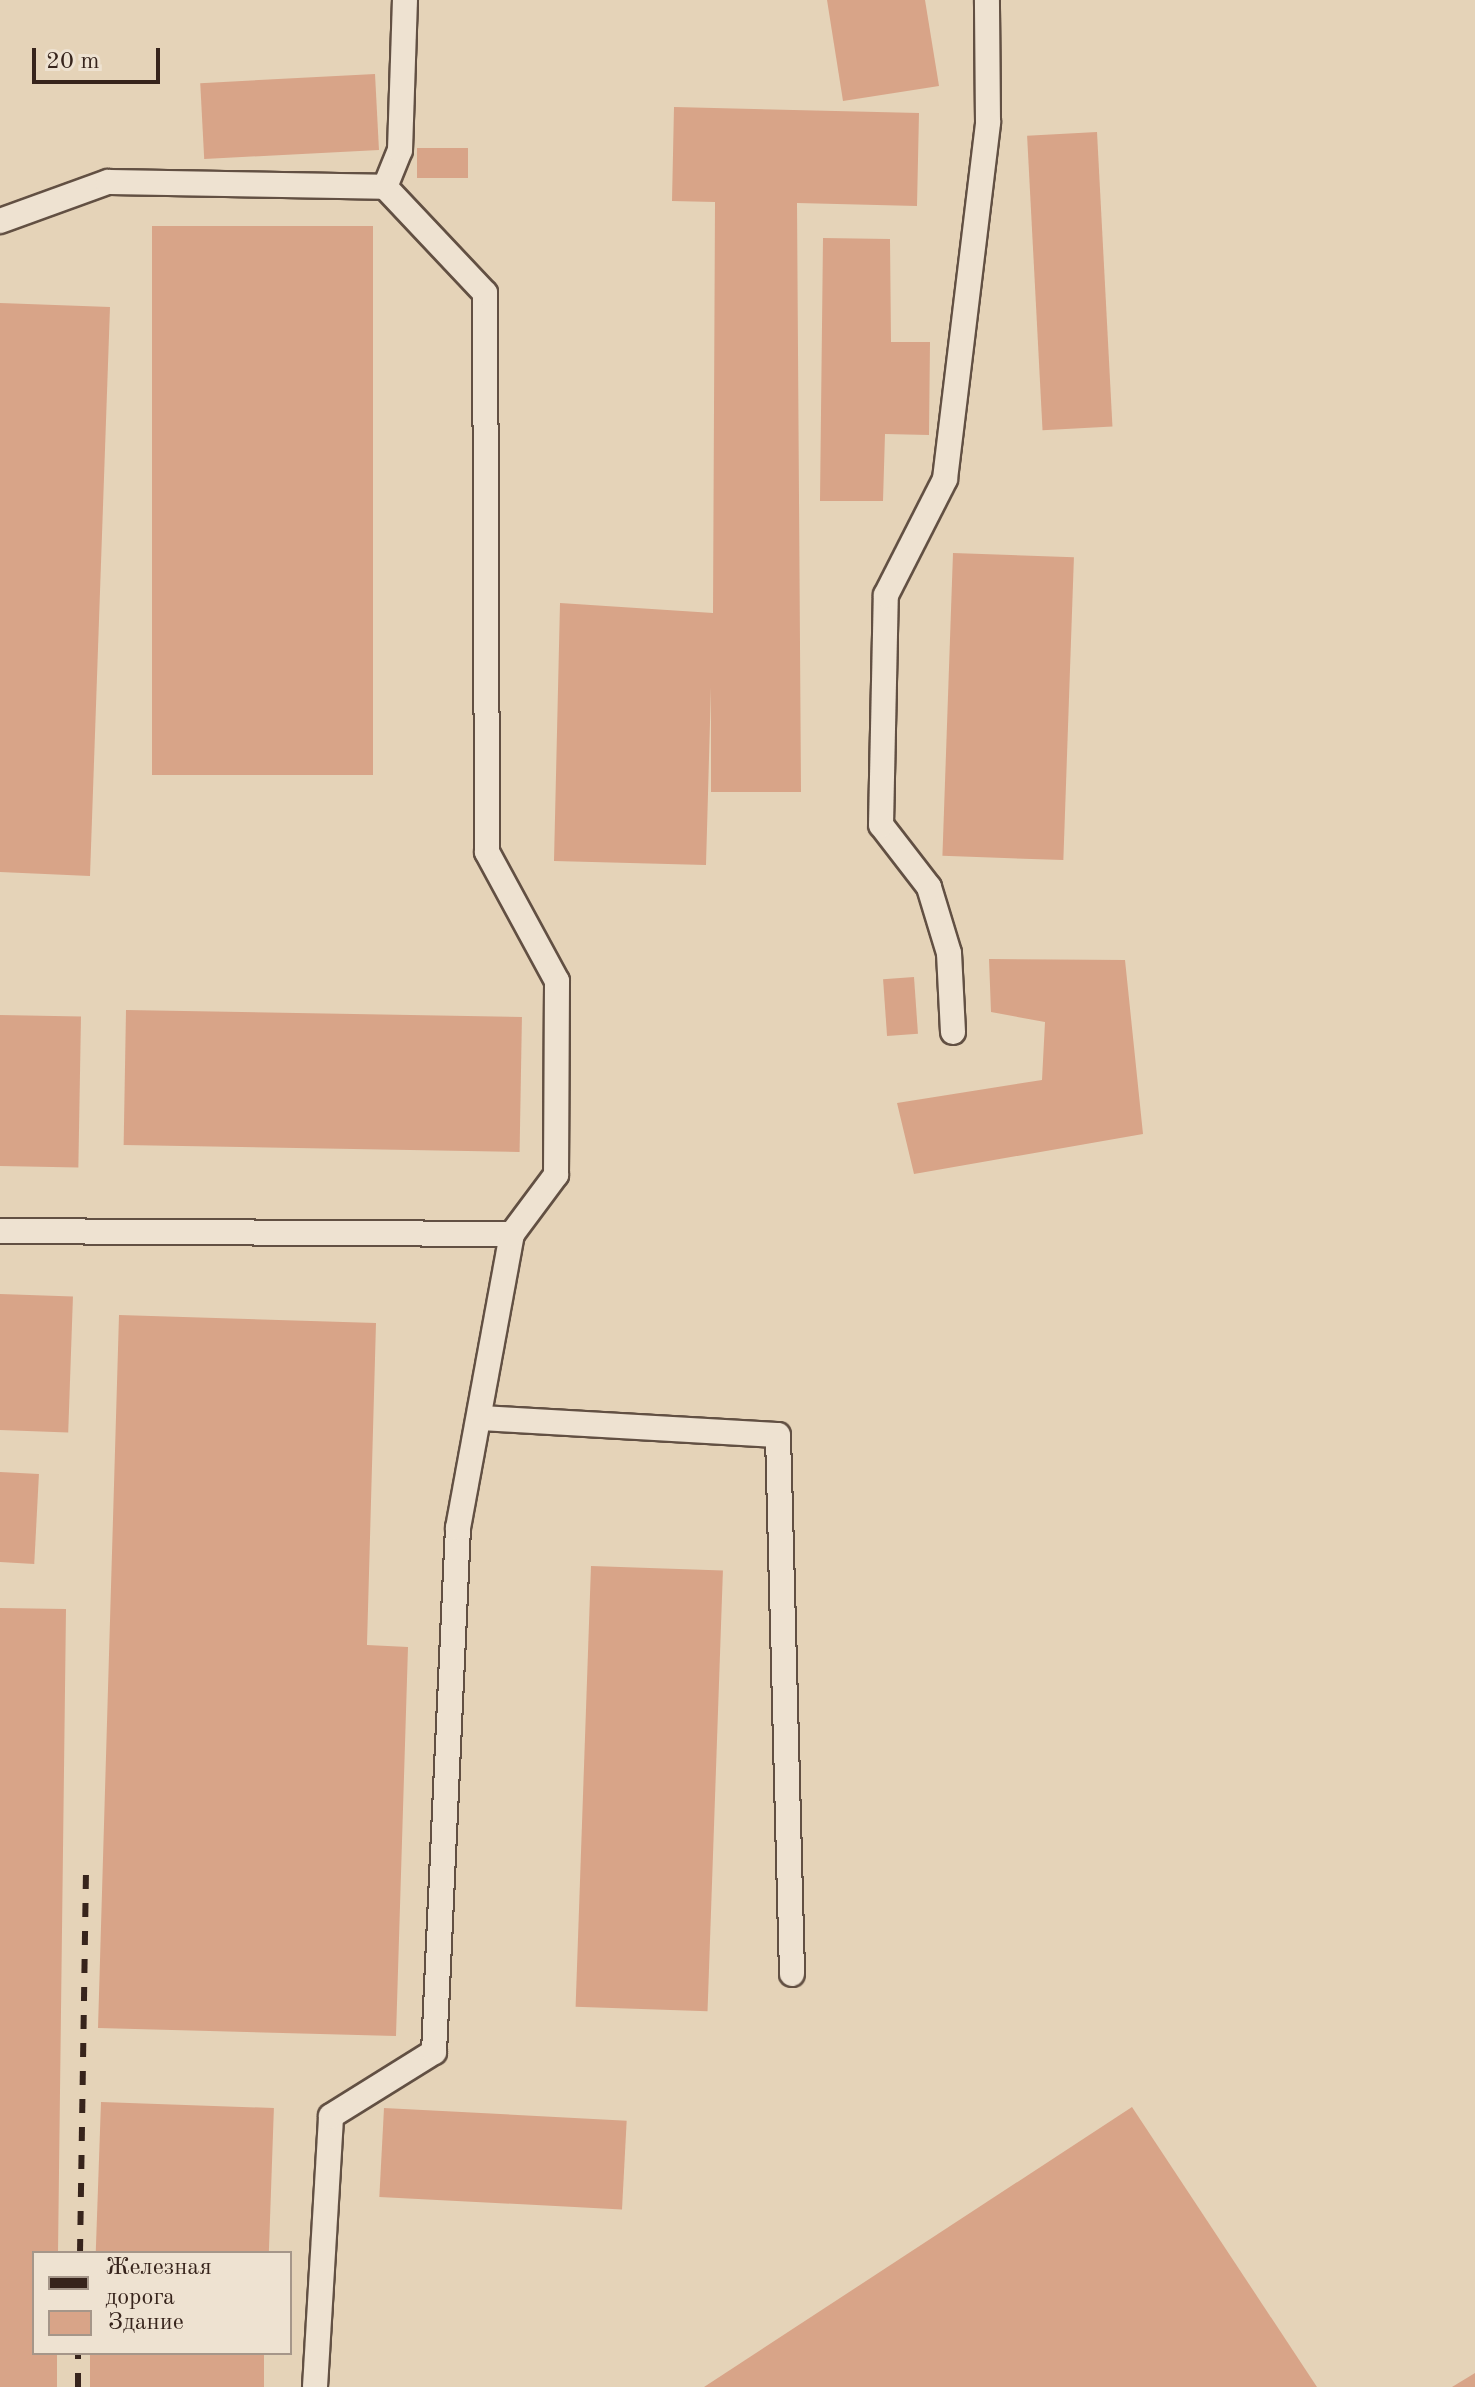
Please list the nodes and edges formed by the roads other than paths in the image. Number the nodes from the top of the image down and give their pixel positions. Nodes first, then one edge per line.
1 (405, 0) edge
2 (987, 0) edge
3 (385, 187) junction
4 (0, 221) edge
5 (953, 1032) dead end
6 (0, 1231) edge
7 (512, 1234) junction
8 (480, 1418) junction
9 (792, 1974) dead end
10 (315, 2387) edge

1 - 3 lane
2 - 5 lane
3 - 4 lane
3 - 7 lane
6 - 7 lane
7 - 8 lane
8 - 9 lane
8 - 10 lane

